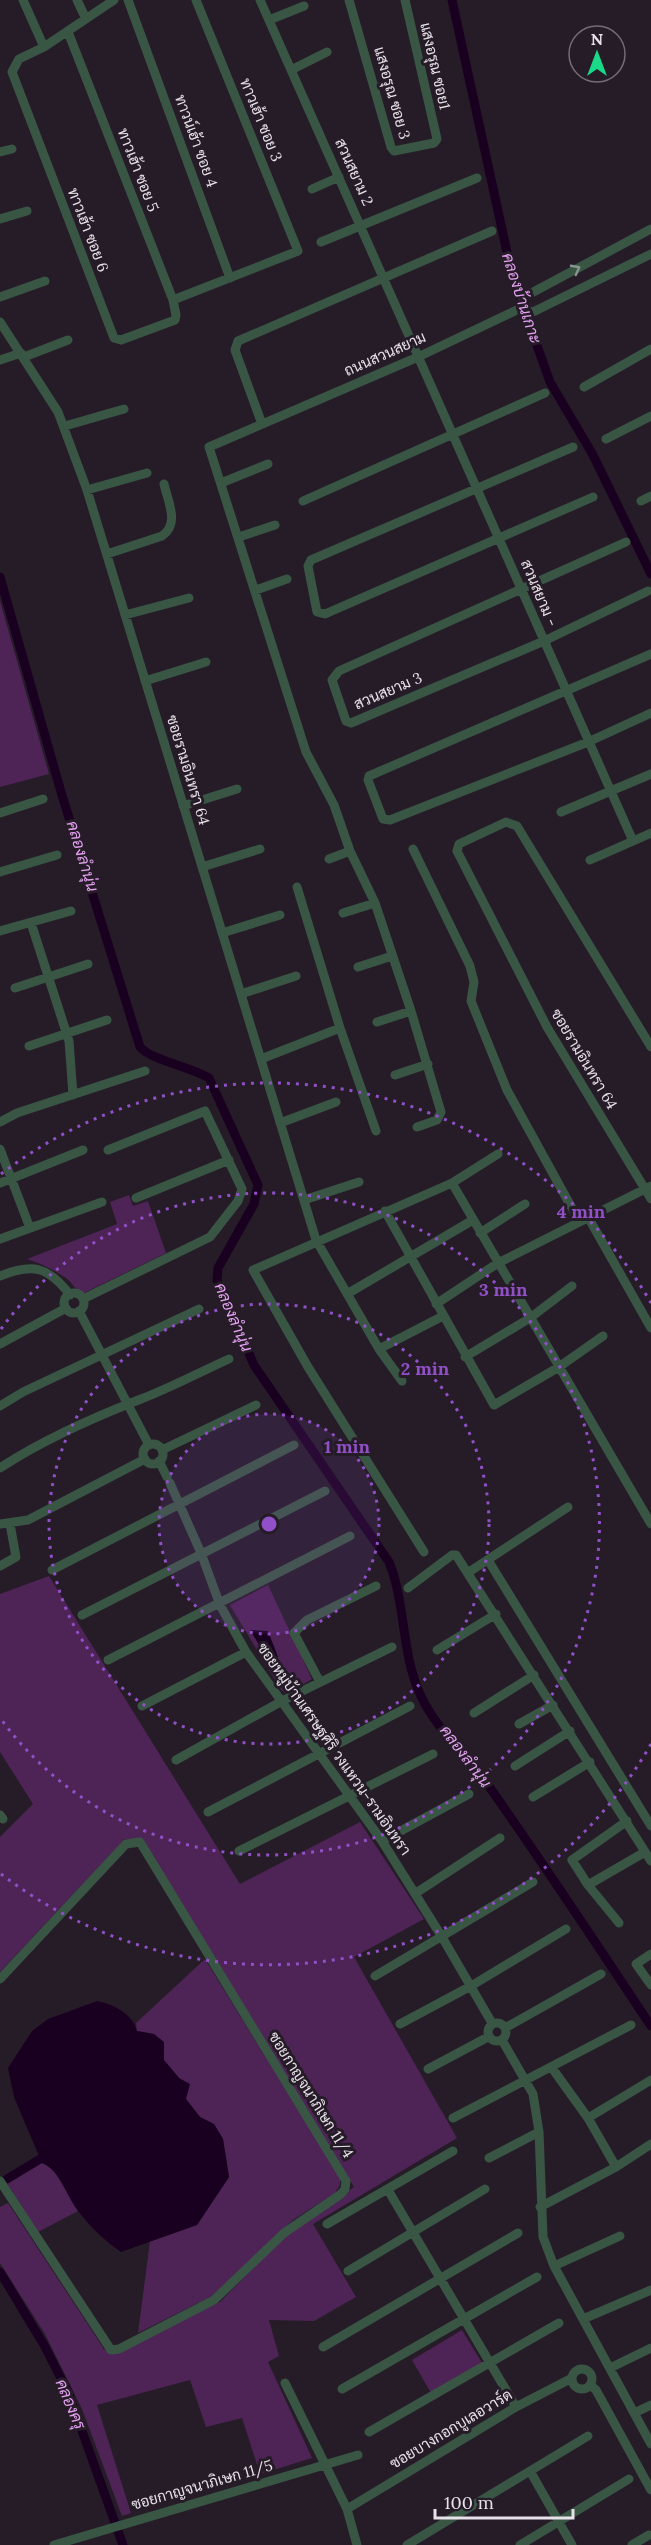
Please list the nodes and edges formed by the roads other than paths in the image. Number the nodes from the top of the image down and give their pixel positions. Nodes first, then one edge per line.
1 (23, 0) edge
2 (77, 0) edge
3 (114, 0) edge
4 (128, 0) edge
5 (196, 0) edge
6 (260, 0) edge
7 (405, 0) edge
8 (351, 1) edge
9 (304, 6) dead end
10 (86, 19) junction
11 (269, 20) junction
12 (68, 32) junction
13 (44, 47) junction
14 (327, 52) dead end
15 (291, 70) junction
16 (436, 139) joint
17 (12, 149) dead end
18 (0, 152) edge
19 (339, 177) junction
20 (477, 178) dead end
21 (312, 189) dead end
22 (27, 211) dead end
23 (0, 219) edge
24 (361, 225) junction
25 (651, 229) edge
26 (492, 231) dead end
27 (321, 242) dead end
28 (651, 254) edge
29 (230, 278) junction
30 (384, 279) junction
31 (45, 281) dead end
32 (0, 297) edge
33 (173, 300) junction
34 (519, 309) junction
35 (175, 320) joint
36 (0, 322) edge
37 (68, 340) dead end
38 (651, 349) edge
39 (23, 355) junction
40 (418, 357) junction
41 (0, 360) edge
42 (584, 387) dead end
43 (545, 393) dead end
44 (124, 409) dead end
45 (651, 416) edge
46 (262, 424) junction
47 (64, 426) junction
48 (452, 435) junction
49 (606, 439) dead end
50 (573, 447) dead end
51 (268, 464) dead end
52 (147, 473) dead end
53 (221, 483) junction
54 (164, 484) dead end
55 (476, 489) junction
56 (87, 490) junction
57 (651, 496) edge
58 (593, 497) dead end
59 (303, 501) dead end
60 (641, 501) dead end
61 (274, 525) dead end
62 (239, 537) junction
63 (499, 538) junction
64 (626, 542) dead end
65 (106, 555) junction
66 (286, 579) dead end
67 (522, 588) junction
68 (256, 590) junction
69 (648, 591) dead end
70 (189, 598) dead end
71 (125, 615) junction
72 (544, 642) junction
73 (651, 654) edge
74 (206, 662) dead end
75 (145, 681) junction
76 (567, 692) junction
77 (651, 713) edge
78 (588, 742) junction
79 (651, 774) edge
80 (237, 789) dead end
81 (609, 791) junction
82 (43, 799) dead end
83 (183, 806) junction
84 (561, 812) dead end
85 (0, 813) edge
86 (651, 833) edge
87 (633, 841) junction
88 (260, 849) dead end
89 (413, 849) dead end
90 (350, 851) junction
91 (57, 855) dead end
92 (329, 859) dead end
93 (590, 860) dead end
94 (202, 867) junction
95 (0, 872) edge
96 (297, 887) dead end
97 (375, 903) junction
98 (71, 911) dead end
99 (343, 913) dead end
100 (280, 915) dead end
101 (31, 923) junction
102 (0, 931) edge
103 (222, 933) junction
104 (392, 956) junction
105 (88, 964) dead end
106 (358, 967) dead end
107 (48, 976) junction
108 (296, 976) dead end
109 (15, 988) dead end
110 (241, 994) junction
111 (411, 1011) junction
112 (107, 1020) dead end
113 (377, 1022) dead end
114 (340, 1028) junction
115 (66, 1033) junction
116 (29, 1046) dead end
117 (651, 1047) edge
118 (261, 1059) junction
119 (428, 1064) junction
120 (145, 1071) dead end
121 (395, 1074) dead end
122 (73, 1095) junction
123 (336, 1102) dead end
124 (0, 1122) edge
125 (280, 1123) junction
126 (417, 1127) dead end
127 (376, 1131) dead end
128 (0, 1149) edge
129 (83, 1150) dead end
130 (108, 1150) dead end
131 (498, 1154) dead end
132 (229, 1160) junction
133 (11, 1179) junction
134 (359, 1182) dead end
135 (0, 1183) edge
136 (452, 1183) junction
137 (648, 1188) edge
138 (136, 1198) dead end
139 (651, 1199) edge
140 (304, 1200) junction
141 (102, 1202) dead end
142 (525, 1204) dead end
143 (385, 1212) junction
144 (584, 1219) junction
145 (473, 1220) junction
146 (30, 1228) junction
147 (480, 1233) junction
148 (0, 1239) edge
149 (316, 1240) junction
150 (409, 1256) junction
151 (498, 1263) junction
152 (0, 1276) edge
153 (572, 1286) dead end
154 (70, 1294) junction
155 (347, 1294) junction
156 (83, 1299) junction
157 (436, 1304) junction
158 (66, 1308) junction
159 (199, 1309) dead end
160 (79, 1311) junction
161 (443, 1316) junction
162 (530, 1318) junction
163 (651, 1328) edge
164 (603, 1336) dead end
165 (0, 1344) edge
166 (379, 1349) junction
167 (102, 1355) junction
168 (465, 1358) junction
169 (229, 1359) dead end
170 (559, 1367) junction
171 (402, 1381) dead end
172 (127, 1403) junction
173 (256, 1405) dead end
174 (0, 1406) edge
175 (149, 1445) junction
176 (294, 1445) dead end
177 (162, 1450) junction
178 (145, 1459) junction
179 (159, 1461) junction
180 (0, 1468) edge
181 (325, 1491) dead end
182 (178, 1504) junction
183 (568, 1507) dead end
184 (5, 1524) edge
185 (651, 1524) edge
186 (350, 1536) dead end
187 (424, 1552) dead end
188 (201, 1553) junction
189 (488, 1560) junction
190 (0, 1566) edge
191 (52, 1570) dead end
192 (468, 1572) junction
193 (376, 1586) dead end
194 (408, 1588) dead end
195 (220, 1605) junction
196 (496, 1614) junction
197 (82, 1615) dead end
198 (392, 1647) dead end
199 (437, 1650) dead end
200 (246, 1652) junction
201 (108, 1660) dead end
202 (534, 1675) junction
203 (320, 1682) junction
204 (282, 1701) junction
205 (553, 1705) junction
206 (142, 1706) dead end
207 (410, 1706) dead end
208 (474, 1713) dead end
209 (519, 1724) dead end
210 (570, 1731) junction
211 (319, 1752) junction
212 (433, 1754) dead end
213 (176, 1760) dead end
214 (590, 1762) junction
215 (515, 1766) dead end
216 (469, 1794) dead end
217 (352, 1797) junction
218 (532, 1797) dead end
219 (208, 1812) dead end
220 (627, 1821) junction
221 (651, 1826) edge
222 (500, 1838) dead end
223 (382, 1841) junction
224 (239, 1851) dead end
225 (645, 1852) junction
226 (651, 1861) edge
227 (532, 1882) dead end
228 (588, 1885) junction
229 (416, 1893) junction
230 (619, 1923) dead end
231 (566, 1929) dead end
232 (442, 1936) junction
233 (651, 1954) edge
234 (601, 1974) dead end
235 (375, 1976) dead end
236 (0, 1979) edge
237 (651, 1985) edge
238 (471, 1986) junction
239 (492, 2023) junction
240 (400, 2024) dead end
241 (630, 2025) dead end
242 (506, 2028) junction
243 (488, 2037) junction
244 (502, 2040) junction
245 (552, 2068) junction
246 (428, 2069) dead end
247 (651, 2080) edge
248 (525, 2081) junction
249 (453, 2118) dead end
250 (588, 2118) junction
251 (539, 2132) junction
252 (651, 2144) edge
253 (453, 2151) dead end
254 (489, 2158) dead end
255 (616, 2167) junction
256 (0, 2181) edge
257 (485, 2189) dead end
258 (388, 2190) junction
259 (4, 2196) edge
260 (540, 2207) junction
261 (327, 2224) dead end
262 (413, 2232) junction
263 (518, 2233) dead end
264 (620, 2236) dead end
265 (554, 2266) junction
266 (348, 2271) dead end
267 (537, 2277) dead end
268 (440, 2278) junction
269 (651, 2290) edge
270 (463, 2319) junction
271 (584, 2319) junction
272 (559, 2323) dead end
273 (323, 2347) dead end
274 (651, 2348) edge
275 (489, 2364) junction
276 (610, 2368) junction
277 (572, 2378) junction
278 (285, 2383) dead end
279 (590, 2385) junction
280 (342, 2389) dead end
281 (651, 2405) edge
282 (516, 2407) junction
283 (634, 2413) junction
284 (369, 2432) dead end
285 (588, 2436) dead end
286 (651, 2444) edge
287 (358, 2455) dead end
288 (324, 2465) junction
289 (530, 2471) junction
290 (630, 2479) dead end
291 (651, 2490) edge
292 (347, 2510) junction
293 (559, 2522) junction
294 (649, 2535) dead end
295 (54, 2545) edge
296 (357, 2545) edge
297 (406, 2545) edge
298 (520, 2545) edge
299 (572, 2545) edge
300 (632, 2545) edge

1 - 13 street
2 - 10 street
3 - 10 street
4 - 29 street, ทาวน์เฮ้า ซอย 4
5 - 29 street, ทาวเฮ้า ซอย 3
6 - 11 street, สวนสยาม 2
7 - 16 street, แสงอรุณ ซอย1
8 - 16 street, แสงอรุณ ซอย 3
9 - 11 street
10 - 12 street
11 - 15 street, สวนสยาม 2
12 - 13 street
12 - 33 street, ทาวเฮ้า ซอย 5
13 - 35 street, ทาวเฮ้า ซอย 6
14 - 15 street
15 - 19 street, สวนสยาม 2
17 - 18 street
19 - 21 street
19 - 24 street, สวนสยาม 2
20 - 24 street
22 - 23 street
24 - 27 street
24 - 30 street, สวนสยาม 2
34 -> 25 street
26 - 30 street
28 - 34 street
29 - 33 street
30 - 40 street, สวนสยาม 2
30 - 46 street
31 - 32 street
33 - 35 street, ทาวเฮ้า ซอย 5
34 - 40 street, ถนนสวนสยาม
36 - 39 street, ซอยรามอินทรา 64
37 - 39 street
38 - 42 street
39 - 41 street
39 - 47 street, ซอยรามอินทรา 64
40 - 46 street, ถนนสวนสยาม
40 - 48 street, สวนสยาม -
43 - 48 street
44 - 47 street
45 - 49 street
46 - 53 street, ถนนสวนสยาม
47 - 56 street, ซอยรามอินทรา 64
48 - 55 street, สวนสยาม -
48 - 59 street
50 - 55 street
51 - 53 street
52 - 56 street
53 - 62 street
54 - 65 street
55 - 63 street, สวนสยาม -
55 - 63 street
56 - 65 street, ซอยรามอินทรา 64
57 - 60 street
58 - 63 street
61 - 62 street
62 - 68 street
63 - 67 street, สวนสยาม -
64 - 67 street, สวนสยาม 3
65 - 71 street, ซอยรามอินทรา 64
66 - 68 street
67 - 72 street, สวนสยาม -
67 - 72 street, สวนสยาม 3
68 - 90 street
69 - 72 street, สวนสยาม 3
70 - 71 street
71 - 75 street, ซอยรามอินทรา 64
72 - 76 street, สวนสยาม -
73 - 76 street
74 - 75 street
75 - 83 street, ซอยรามอินทรา 64
76 - 78 street, สวนสยาม -
76 - 78 street
77 - 78 street
78 - 81 street, สวนสยาม -
79 - 81 street
80 - 83 street
81 - 84 street
81 - 87 street, สวนสยาม -
82 - 85 street
83 - 94 street, ซอยรามอินทรา 64
86 - 87 street
87 - 93 street
88 - 94 street
89 - 144 street
90 - 92 street
90 - 97 street
91 - 95 street
94 - 103 street, ซอยรามอินทรา 64
96 - 114 street
97 - 99 street
97 - 104 street
98 - 101 street
100 - 103 street
101 - 102 street
101 - 107 street
103 - 110 street, ซอยรามอินทรา 64
104 - 106 street
104 - 111 street
105 - 107 street
107 - 109 street
107 - 115 street
108 - 110 street
110 - 118 street, ซอยรามอินทรา 64
111 - 113 street
111 - 119 street
112 - 115 street
114 - 118 street
114 - 127 street
115 - 116 street
115 - 122 street
117 - 137 street, ซอยรามอินทรา 64
118 - 125 street, ซอยรามอินทรา 64
119 - 121 street
119 - 126 street
120 - 122 street
122 - 124 street
123 - 125 street
125 - 140 street, ซอยรามอินทรา 64
128 - 133 street
129 - 133 street
130 - 132 street
131 - 136 street
132 - 138 street
132 - 156 street
133 - 135 street
133 - 146 street
134 - 140 street
136 - 143 street
136 - 145 street
137 - 139 street, ซอยรามอินทรา 64
137 - 144 street
140 - 149 street, ซอยรามอินทรา 64
141 - 146 street
142 - 147 street
143 - 149 street
143 - 150 street
144 - 151 street
144 - 163 street
145 - 147 street
145 - 150 street
146 - 148 street
147 - 151 street
149 - 155 street, ซอยรามอินทรา 64
149 - 187 street
150 - 155 street
150 - 157 street
151 - 157 street
151 - 162 street
152 - 154 street
153 - 162 street
154 - 156 street
154 - 158 street
155 - 166 street, ซอยรามอินทรา 64
156 - 160 street
157 - 161 street
158 - 160 street
158 - 165 street
159 - 167 street
160 - 167 street
161 - 166 street
161 - 168 street
162 - 168 street
162 - 170 street
164 - 170 street
166 - 171 street, ซอยรามอินทรา 64
167 - 172 street
167 - 174 street
168 - 170 street
169 - 172 street
170 - 185 street
172 - 175 street
172 - 180 street
173 - 177 street
175 - 177 street
175 - 178 street
176 - 182 street
177 - 179 street
178 - 179 street
178 - 184 street
179 - 182 street, ซอยหมู่บ้านเศรษฐศิริ วงแหวน-รามอินทรา
181 - 188 street
182 - 188 street, ซอยหมู่บ้านเศรษฐศิริ วงแหวน-รามอินทรา
182 - 191 street
183 - 189 street
184 - 190 street
186 - 195 street
188 - 195 street, ซอยหมู่บ้านเศรษฐศิริ วงแหวน-รามอินทรา
188 - 197 street
189 - 192 street
189 - 221 street
192 - 194 street
192 - 196 street
193 - 203 street
195 - 200 street, ซอยหมู่บ้านเศรษฐศิริ วงแหวน-รามอินทรา
195 - 201 street
196 - 199 street
196 - 202 street
198 - 203 street
200 - 204 street, ซอยหมู่บ้านเศรษฐศิริ วงแหวน-รามอินทรา
200 - 206 street
202 - 205 street
202 - 208 street
203 - 204 street
204 - 211 street, ซอยหมู่บ้านเศรษฐศิริ วงแหวน-รามอินทรา
204 - 213 street
205 - 209 street
205 - 210 street
207 - 211 street
210 - 214 street
210 - 215 street
211 - 217 street, ซอยหมู่บ้านเศรษฐศิริ วงแหวน-รามอินทรา
211 - 219 street
212 - 217 street
214 - 218 street
214 - 220 street
216 - 223 street
217 - 223 street, ซอยหมู่บ้านเศรษฐศิริ วงแหวน-รามอินทรา
217 - 224 street
220 - 225 street
220 - 228 street
222 - 229 street
223 - 229 street, ซอยหมู่บ้านเศรษฐศิริ วงแหวน-รามอินทรา
225 - 226 street
225 - 228 street
227 - 232 street
228 - 230 street
229 - 232 street, ซอยหมู่บ้านเศรษฐศิริ วงแหวน-รามอินทรา
231 - 238 street
232 - 235 street
232 - 238 street, ซอยหมู่บ้านเศรษฐศิริ วงแหวน-รามอินทรา
233 - 237 street
234 - 242 street
236 - 259 street, ซอยกาญจนาภิเษก 11/4
238 - 239 street, ซอยหมู่บ้านเศรษฐศิริ วงแหวน-รามอินทรา
238 - 240 street
239 - 242 street
239 - 243 street
241 - 245 street
242 - 244 street
243 - 244 street
243 - 246 street
244 - 248 street
245 - 248 street
245 - 250 street
247 - 250 street
248 - 249 street
248 - 251 street
250 - 255 street
251 - 254 street
251 - 260 street
252 - 255 street
253 - 258 street
255 - 260 street
256 - 259 street, ซอยกาญจนาภิเษก 11/4
257 - 262 street
258 - 261 street
258 - 262 street
260 - 265 street
262 - 266 street
262 - 268 street
263 - 268 street
264 - 265 street
265 - 271 street
267 - 270 street
268 - 270 street
268 - 273 street
269 - 271 street
270 - 275 street
270 - 280 street
271 - 276 street
272 - 275 street
274 - 276 street
275 - 282 street
275 - 284 street
276 - 283 street
277 - 279 street
277 - 279 street
277 - 282 street, ซอยบางกอกบูเลอวาร์ด
278 - 288 street
279 - 291 street
281 - 283 street
282 - 292 street, ซอยบางกอกบูเลอวาร์ด
283 - 286 street
285 - 289 street
287 - 288 street, ซอยกาญจนาภิเษก 11/5
288 - 292 street
288 - 295 street, ซอยกาญจนาภิเษก 11/5
289 - 293 street
289 - 297 street
290 - 293 street
292 - 296 street
293 - 298 street
293 - 299 street
294 - 300 street

